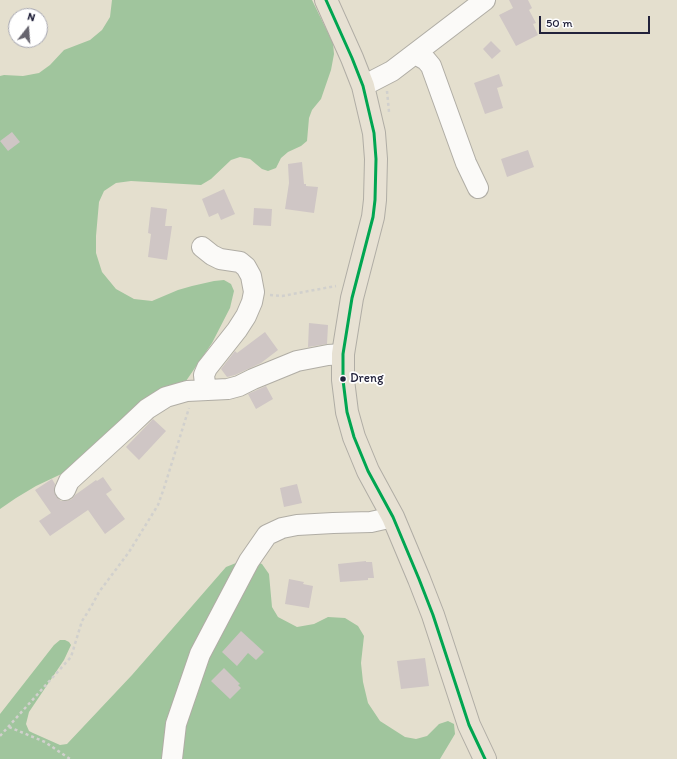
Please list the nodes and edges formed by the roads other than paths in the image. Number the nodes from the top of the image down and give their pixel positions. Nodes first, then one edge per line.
1 (326, 0) edge
2 (486, 0) edge
3 (415, 54) junction
4 (372, 81) junction
5 (478, 188) dead end
6 (202, 247) dead end
7 (343, 354) junction
8 (204, 390) junction
9 (65, 490) dead end
10 (393, 517) junction
11 (172, 759) edge
12 (485, 759) edge

1 - 4 main road
2 - 3 lane
3 - 4 lane
3 - 5 lane
4 - 7 main road
6 - 8 lane
7 - 8 lane
7 - 10 main road
8 - 9 lane
10 - 11 lane
10 - 12 main road

